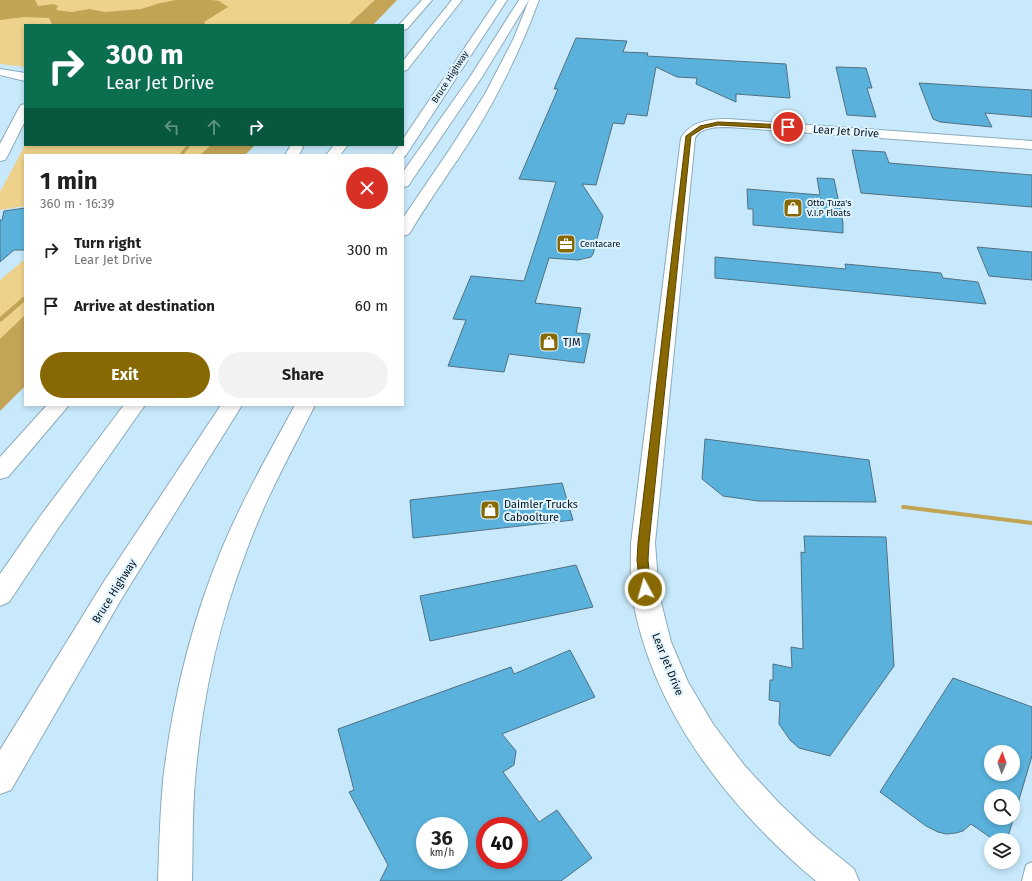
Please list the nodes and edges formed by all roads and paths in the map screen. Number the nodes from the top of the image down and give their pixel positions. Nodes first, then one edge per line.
1 (427, 0) edge
2 (457, 0) edge
3 (502, 0) edge
4 (524, 0) edge
5 (534, 0) edge
6 (404, 26) edge
7 (404, 67) edge
8 (0, 72) edge
9 (24, 77) edge
10 (24, 110) edge
11 (1032, 145) edge
12 (340, 146) edge
13 (334, 154) edge
14 (400, 154) edge
15 (0, 157) edge
16 (404, 181) edge
17 (404, 229) edge
18 (58, 406) edge
19 (115, 406) edge
20 (134, 406) edge
21 (231, 406) edge
22 (246, 406) edge
23 (304, 406) edge
24 (216, 428) junction
25 (116, 430) junction
26 (0, 471) edge
27 (0, 595) edge
28 (0, 779) edge
29 (1032, 871) edge
30 (175, 881) edge
31 (842, 881) edge
32 (1031, 881) edge

1 - 6 main road
2 - 7 main road
3 - 14 main road, Bruce Highway
4 - 16 main road
5 - 17 main road
8 - 9 main road
10 - 15 main road
11 - 31 main road, Lear Jet Drive
12 - 13 main road
18 - 26 main road
19 - 25 main road
20 - 25 main road
21 - 24 main road, Bruce Highway
22 - 24 main road
23 - 30 main road
24 - 28 main road, Bruce Highway
25 - 27 main road
29 - 32 lane

